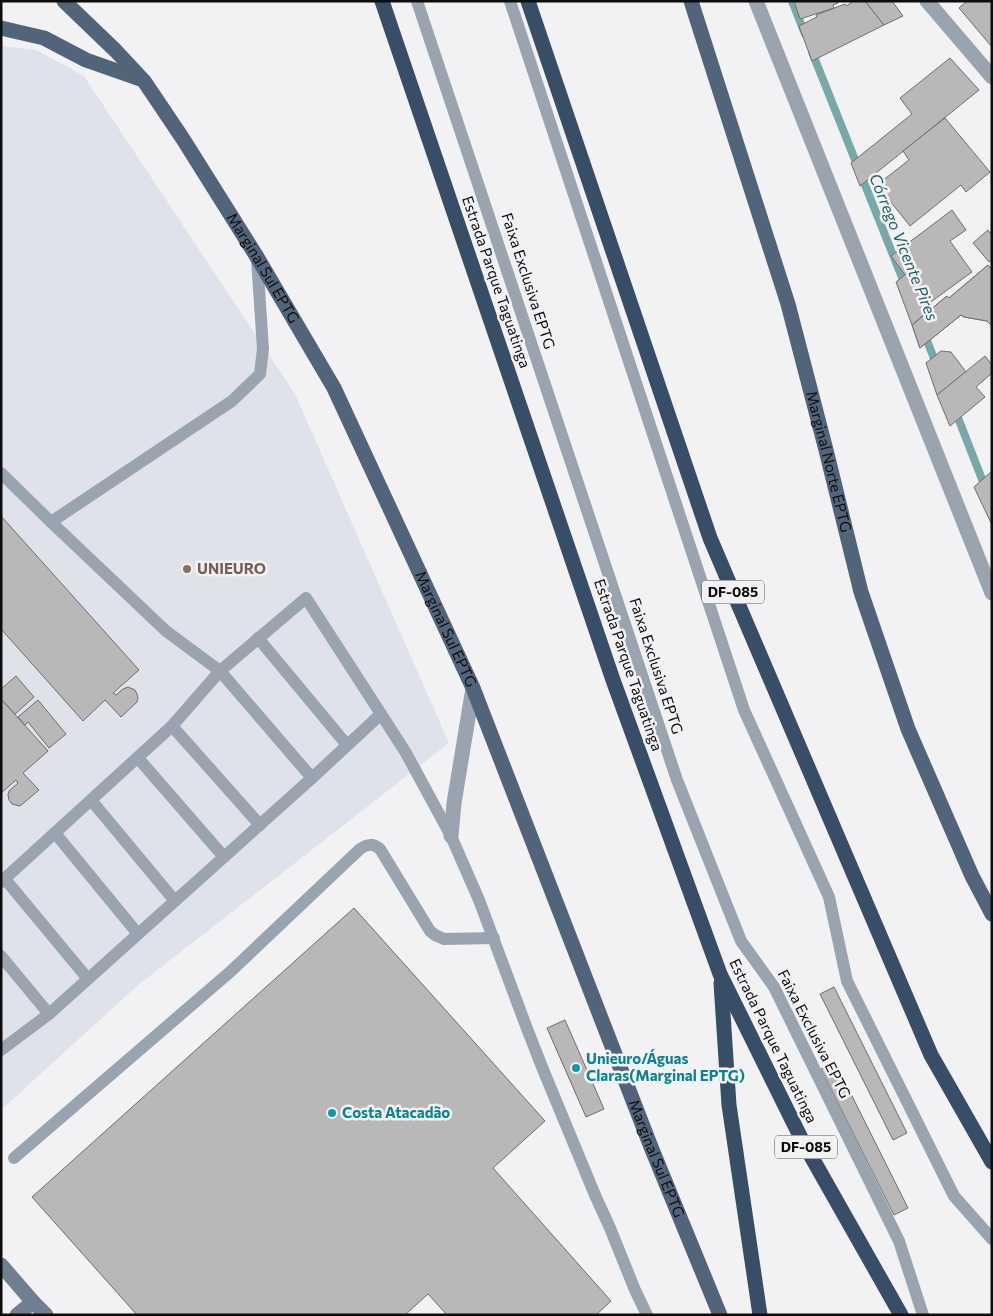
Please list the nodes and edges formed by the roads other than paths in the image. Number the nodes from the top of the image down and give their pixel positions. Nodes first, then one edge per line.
1 (64, 1) edge
2 (382, 1) edge
3 (417, 1) edge
4 (510, 1) edge
5 (528, 1) edge
6 (691, 1) edge
7 (756, 1) edge
8 (927, 1) edge
9 (1, 28) edge
10 (992, 77) edge
11 (144, 81) junction
12 (257, 256) junction
13 (1, 473) edge
14 (51, 522) junction
15 (992, 592) edge
16 (258, 638) junction
17 (220, 671) junction
18 (473, 688) junction
19 (381, 714) junction
20 (172, 726) junction
21 (347, 745) junction
22 (138, 758) junction
23 (312, 778) junction
24 (91, 800) junction
25 (260, 825) junction
26 (55, 833) junction
27 (451, 836) junction
28 (224, 857) junction
29 (3, 881) edge
30 (175, 901) junction
31 (992, 914) edge
32 (138, 934) junction
33 (494, 938) junction
34 (1, 956) edge
35 (720, 974) junction
36 (88, 979) junction
37 (49, 1014) junction
38 (1, 1050) edge
39 (14, 1158) dead end
40 (992, 1162) edge
41 (992, 1239) edge
42 (1, 1265) edge
43 (33, 1302) junction
44 (17, 1315) edge
45 (46, 1315) edge
46 (647, 1315) edge
47 (720, 1315) edge
48 (760, 1315) edge
49 (901, 1315) edge
50 (923, 1315) edge

1 - 11 main road, Marginal Sul EPTG
2 - 35 highway, Estrada Parque Taguatinga / DF-085
3 - 50 lane, Faixa Exclusiva EPTG
4 - 41 lane
5 - 40 highway, DF-085
6 - 31 main road, Marginal Norte EPTG
7 - 15 street
8 - 10 street
9 - 11 main road
11 - 12 main road, Marginal Sul EPTG
12 - 14 lane
12 - 18 main road, Marginal Sul EPTG
13 - 14 lane
14 - 17 lane
16 - 17 lane
16 - 19 lane
16 - 21 lane
17 - 20 lane
17 - 23 lane
18 - 27 street
18 - 47 main road, Marginal Sul EPTG
19 - 21 lane
19 - 27 lane
20 - 22 lane
20 - 25 lane
21 - 23 lane
22 - 24 lane
22 - 28 lane
23 - 25 lane
24 - 26 lane
24 - 30 lane
25 - 28 lane
26 - 29 lane
26 - 32 lane
27 - 33 lane
28 - 30 lane
29 - 36 lane
30 - 32 lane
32 - 36 lane
33 - 39 lane
33 - 46 lane
34 - 37 lane
35 - 48 highway
35 - 49 highway, Estrada Parque Taguatinga / DF-085
36 - 37 lane
37 - 38 lane
42 - 43 street
43 - 44 street
43 - 45 street

